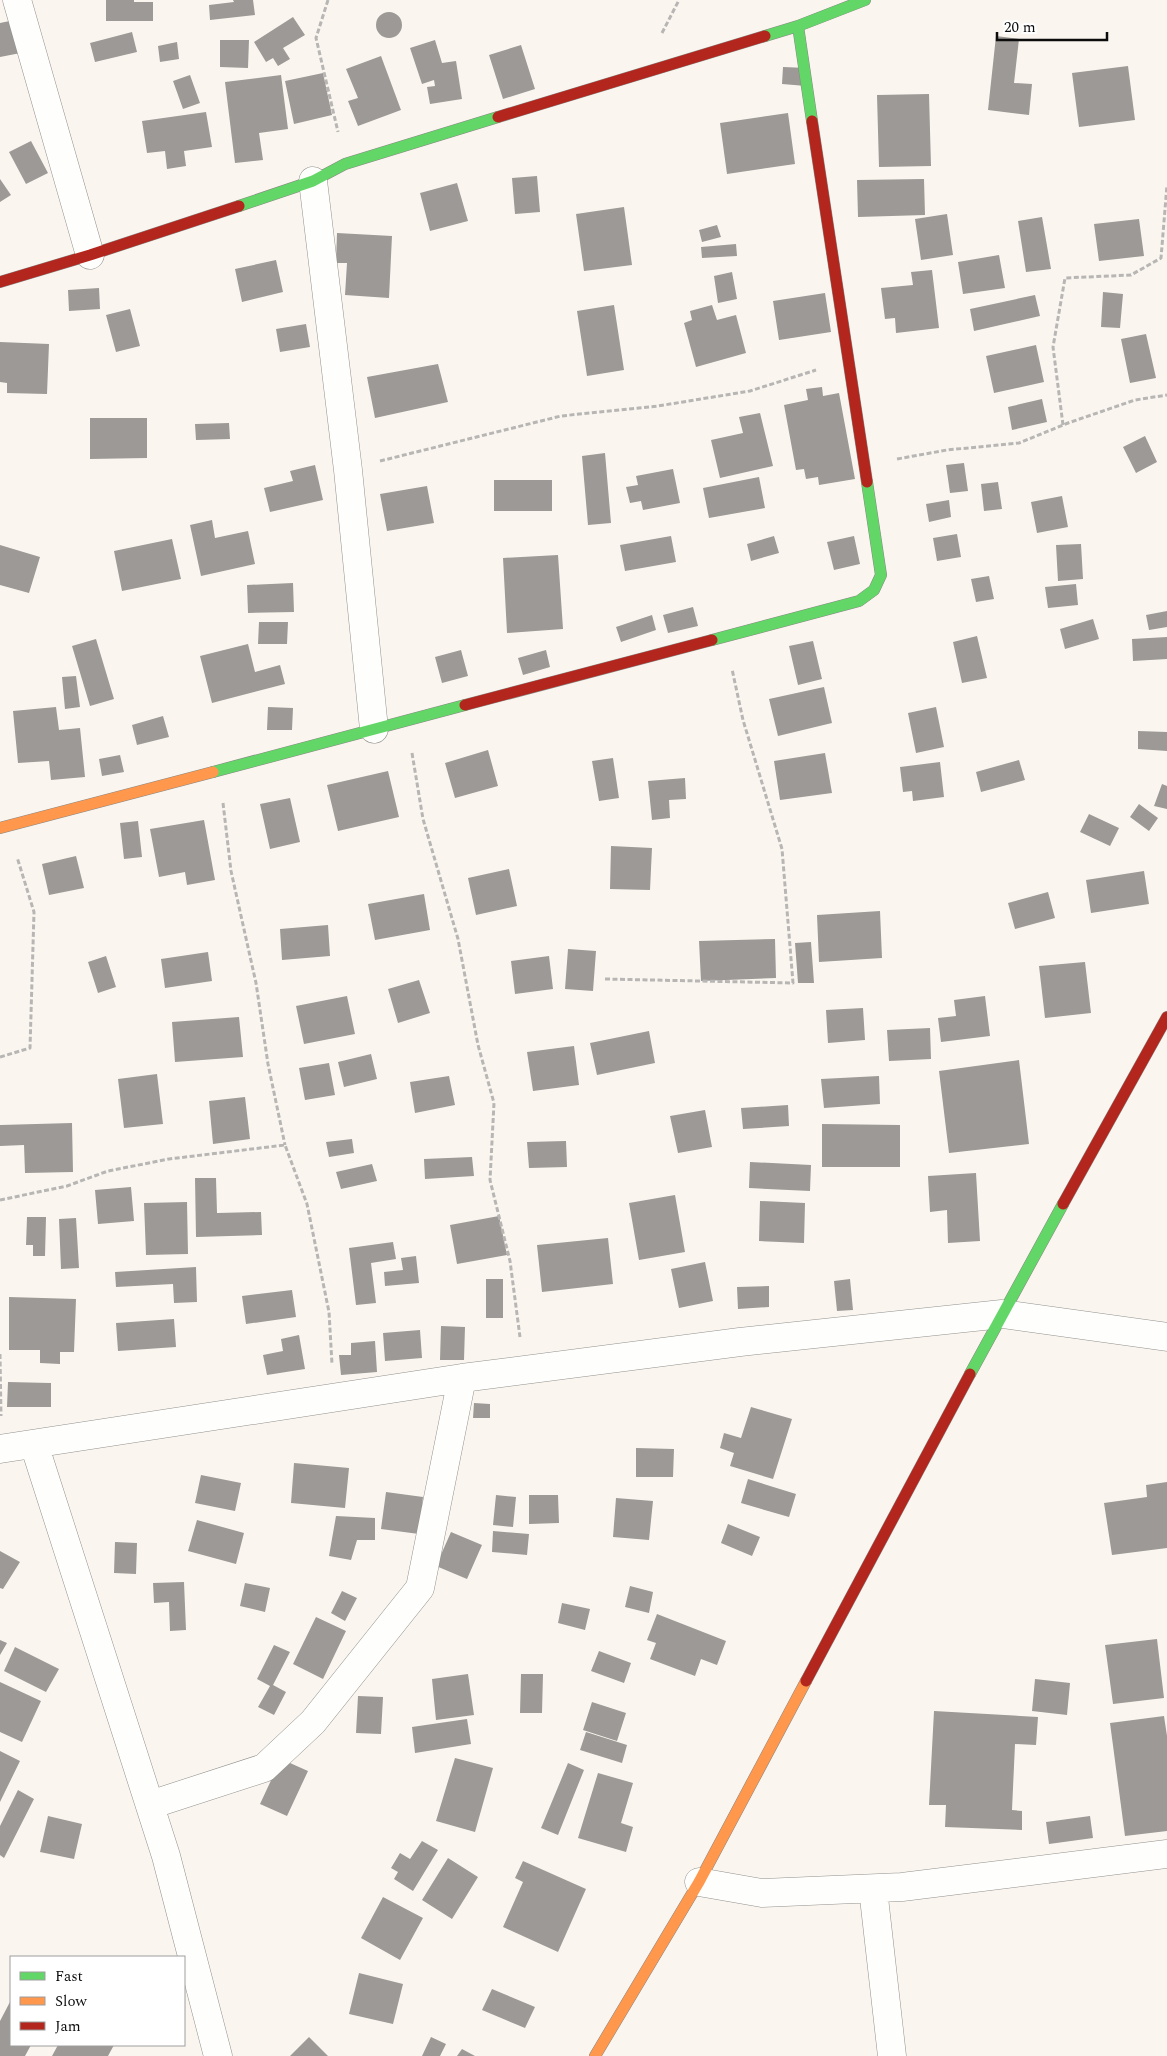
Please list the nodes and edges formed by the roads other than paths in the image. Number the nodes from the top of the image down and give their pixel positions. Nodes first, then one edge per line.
1 (17, 0) edge
2 (866, 0) edge
3 (798, 26) junction
4 (313, 181) junction
5 (90, 255) junction
6 (0, 282) edge
7 (374, 729) junction
8 (4, 827) edge
9 (1167, 1017) edge
10 (1002, 1314) junction
11 (1167, 1337) edge
12 (462, 1378) junction
13 (34, 1444) junction
14 (1, 1449) edge
15 (150, 1805) junction
16 (1167, 1854) edge
17 (700, 1882) junction
18 (873, 1888) junction
19 (218, 2056) edge
20 (595, 2056) edge
21 (892, 2056) edge

1 - 5 street
2 - 3 street
3 - 4 street
3 - 7 street
4 - 5 street
4 - 7 street
5 - 6 street
7 - 8 street
9 - 10 street
10 - 11 street
10 - 12 street
10 - 17 street
12 - 13 street
12 - 15 street
13 - 14 street
13 - 15 street
15 - 19 street
16 - 18 street
17 - 18 street
17 - 20 street
18 - 21 street

